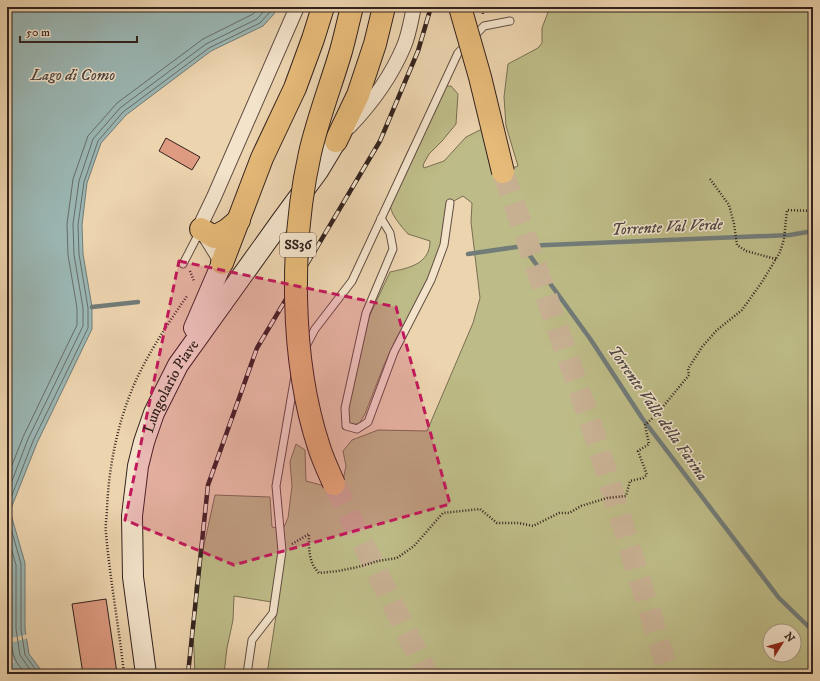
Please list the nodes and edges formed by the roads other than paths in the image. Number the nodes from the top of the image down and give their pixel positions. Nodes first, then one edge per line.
1 (297, 7) edge
2 (323, 7) edge
3 (352, 7) edge
4 (414, 7) edge
5 (460, 7) edge
6 (383, 11) edge
7 (510, 21) dead end
8 (336, 141) junction
9 (503, 172) tunnel mouth
10 (450, 203) dead end
11 (381, 218) junction
12 (238, 220) junction
13 (201, 230) junction
14 (222, 263) junction
15 (182, 264) dead end
16 (178, 365) junction
17 (334, 484) tunnel mouth
18 (146, 674) edge
19 (247, 674) edge

1 - 13 street
2 - 12 highway
3 - 17 highway, SS36, bridge
4 - 8 street
5 - 9 highway, bridge
6 - 8 highway
7 - 11 lane
8 - 16 main road, Lungolario Piave
10 - 11 lane
11 - 19 lane
12 - 13 highway
12 - 14 highway
13 - 14 street
13 - 15 lane
14 - 16 main road
16 - 18 main road, Lungolario Piave

